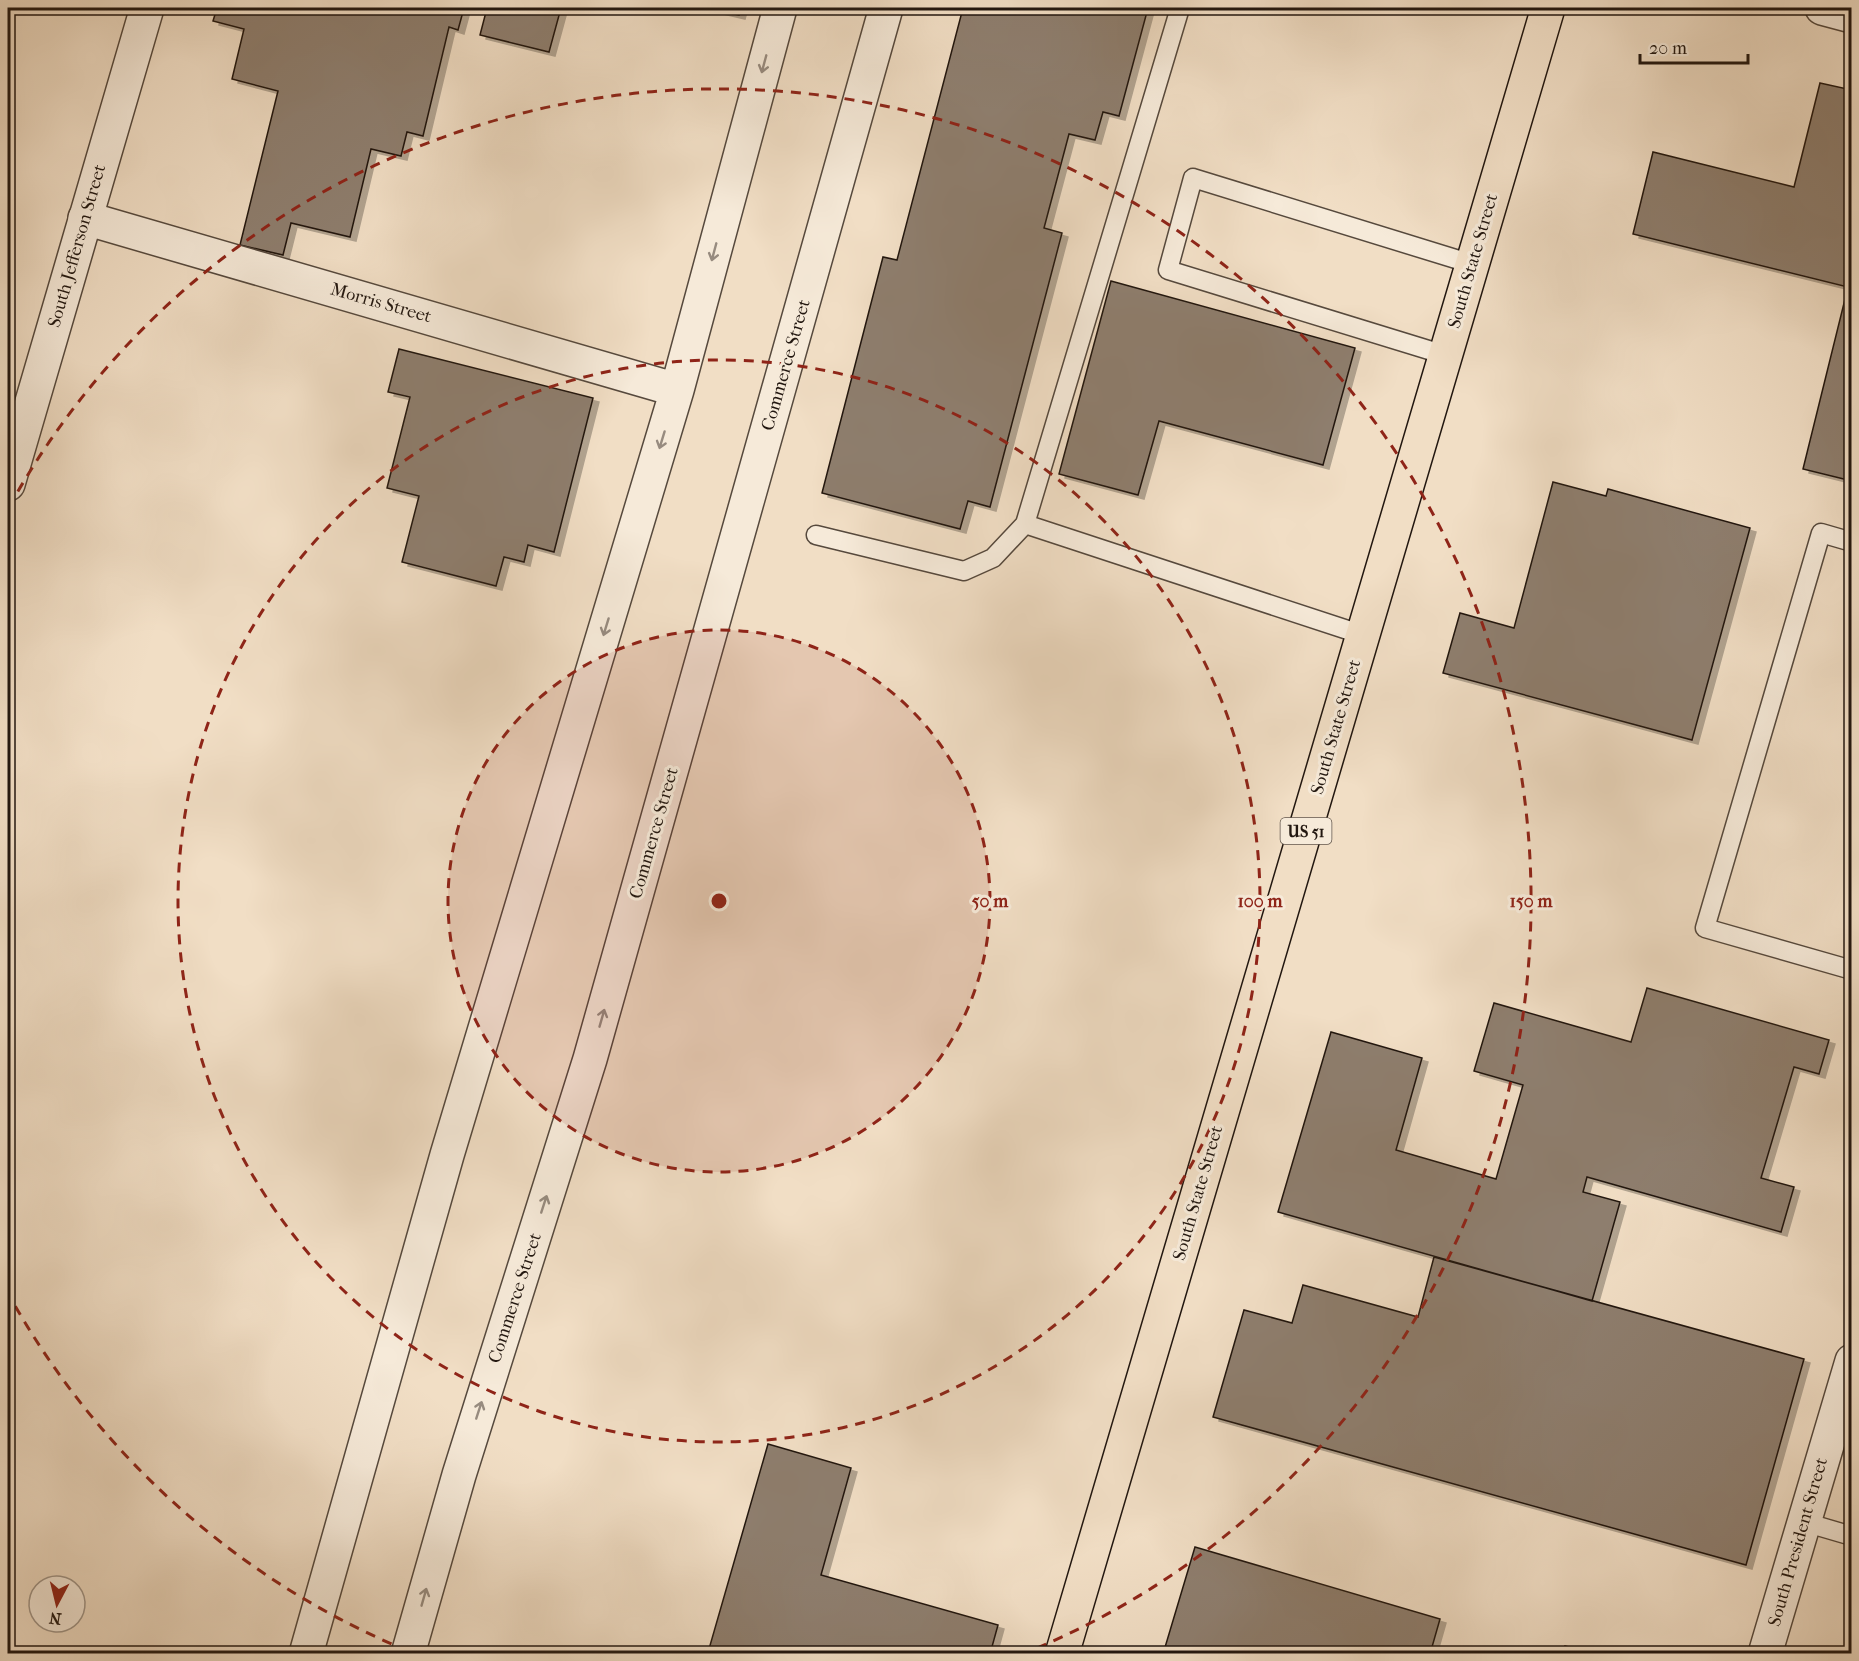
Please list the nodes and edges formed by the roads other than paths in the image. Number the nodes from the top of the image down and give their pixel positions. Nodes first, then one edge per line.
1 (147, 8) edge
2 (780, 8) edge
3 (886, 8) edge
4 (1180, 8) edge
5 (1548, 8) edge
6 (1822, 8) edge
7 (1851, 16) edge
8 (85, 218) junction
9 (1472, 264) junction
10 (1446, 355) junction
11 (677, 390) junction
12 (8, 484) edge
13 (1025, 524) junction
14 (816, 535) dead end
15 (1851, 542) edge
16 (1363, 635) junction
17 (1851, 970) edge
18 (1847, 1395) edge
19 (1804, 1522) junction
20 (1851, 1536) edge
21 (306, 1653) edge
22 (408, 1653) edge
23 (1062, 1653) edge
24 (1765, 1653) edge

1 - 8 street, South Jefferson Street
2 -> 11 street
22 -> 3 street, Commerce Street
4 - 13 lane
5 - 9 main road, South State Street / US 51
6 - 7 street
8 - 11 street, Morris Street
8 - 12 street, South Jefferson Street
9 - 10 main road, South State Street / US 51
9 - 10 lane
10 - 16 main road, South State Street / US 51
11 -> 21 street
13 - 14 lane
13 - 16 lane
15 - 17 lane
16 - 23 main road, South State Street / US 51
18 - 19 street, South President Street
19 - 20 lane
19 - 24 street, South President Street

